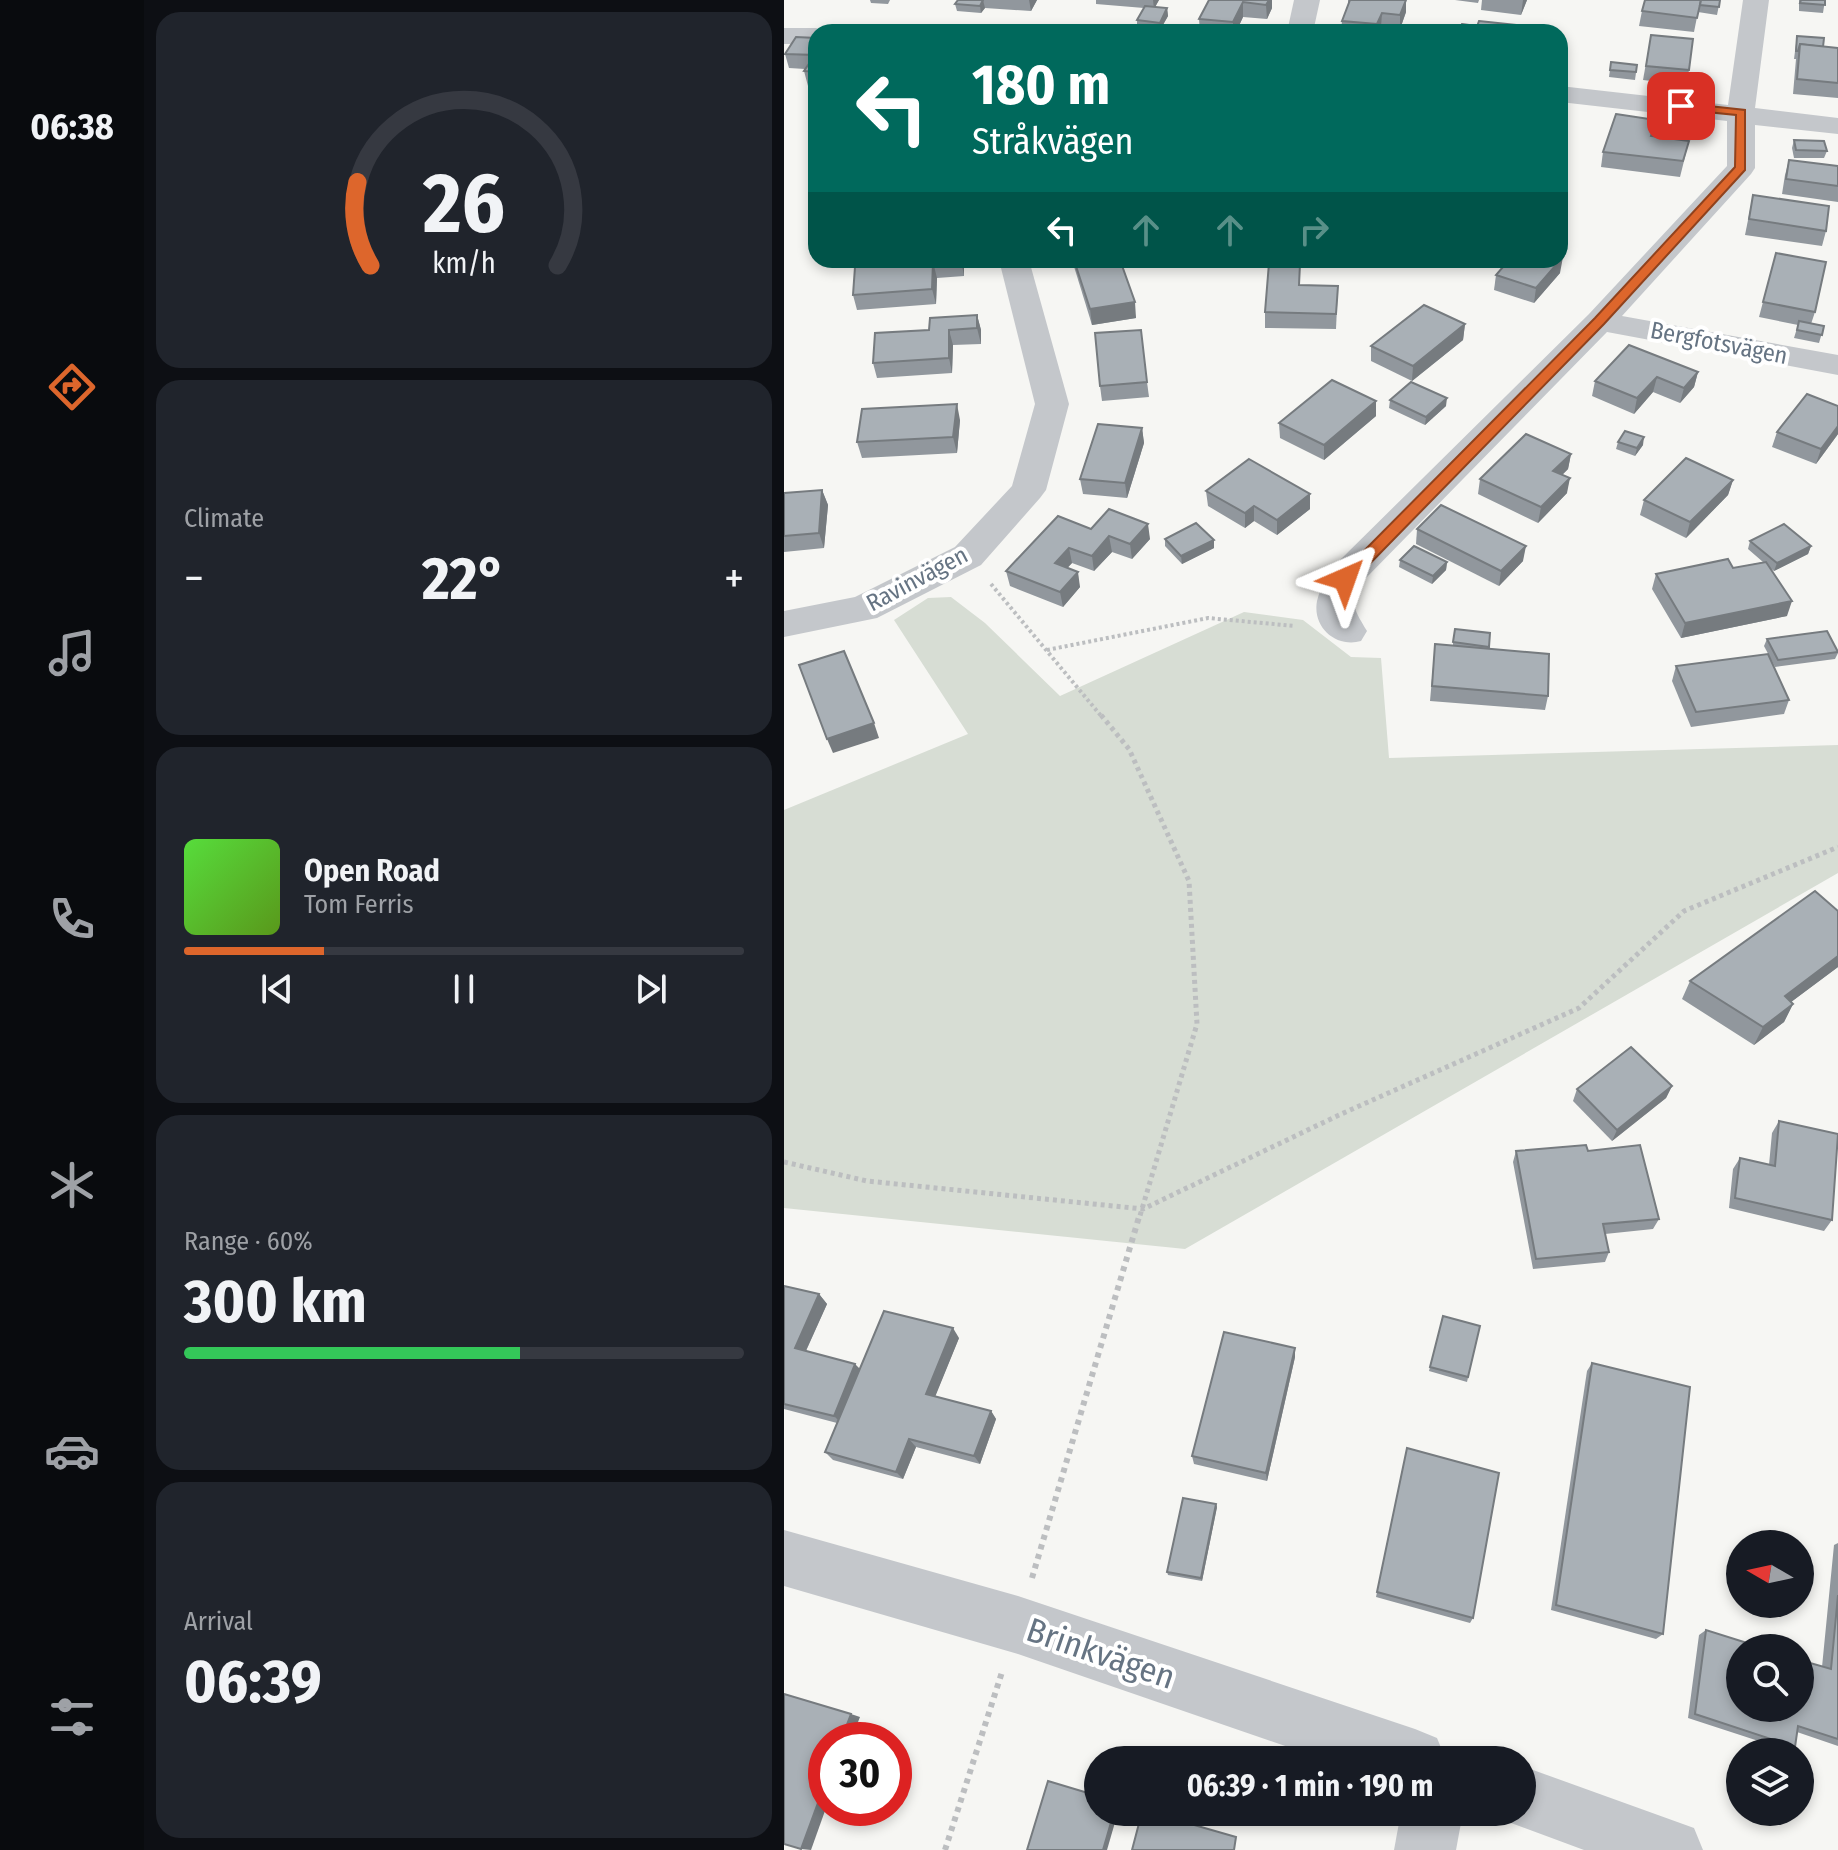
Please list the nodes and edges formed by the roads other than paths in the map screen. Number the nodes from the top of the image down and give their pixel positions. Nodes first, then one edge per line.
1 (1307, 0) edge
2 (1756, 0) edge
3 (1302, 24) edge
4 (784, 36) edge
5 (808, 36) edge
6 (1568, 95) edge
7 (1741, 113) junction
8 (1838, 126) edge
9 (1016, 268) edge
10 (1600, 321) junction
11 (1838, 365) edge
12 (784, 624) edge
13 (1348, 631) road end
14 (784, 1558) edge
15 (1374, 1746) edge
16 (1536, 1802) edge
17 (1429, 1826) edge
18 (1425, 1850) edge
19 (1672, 1850) edge

1 - 3 street
2 - 7 street, Bergfotsvägen
4 - 5 street
6 - 7 street
7 - 8 street
7 - 10 street, Bergfotsvägen
9 - 12 street, Ravinvägen
10 - 11 street, Bergfotsvägen
10 - 13 street, Bergfotsvägen
14 - 15 street, Brinkvägen
16 - 19 street
17 - 18 street

